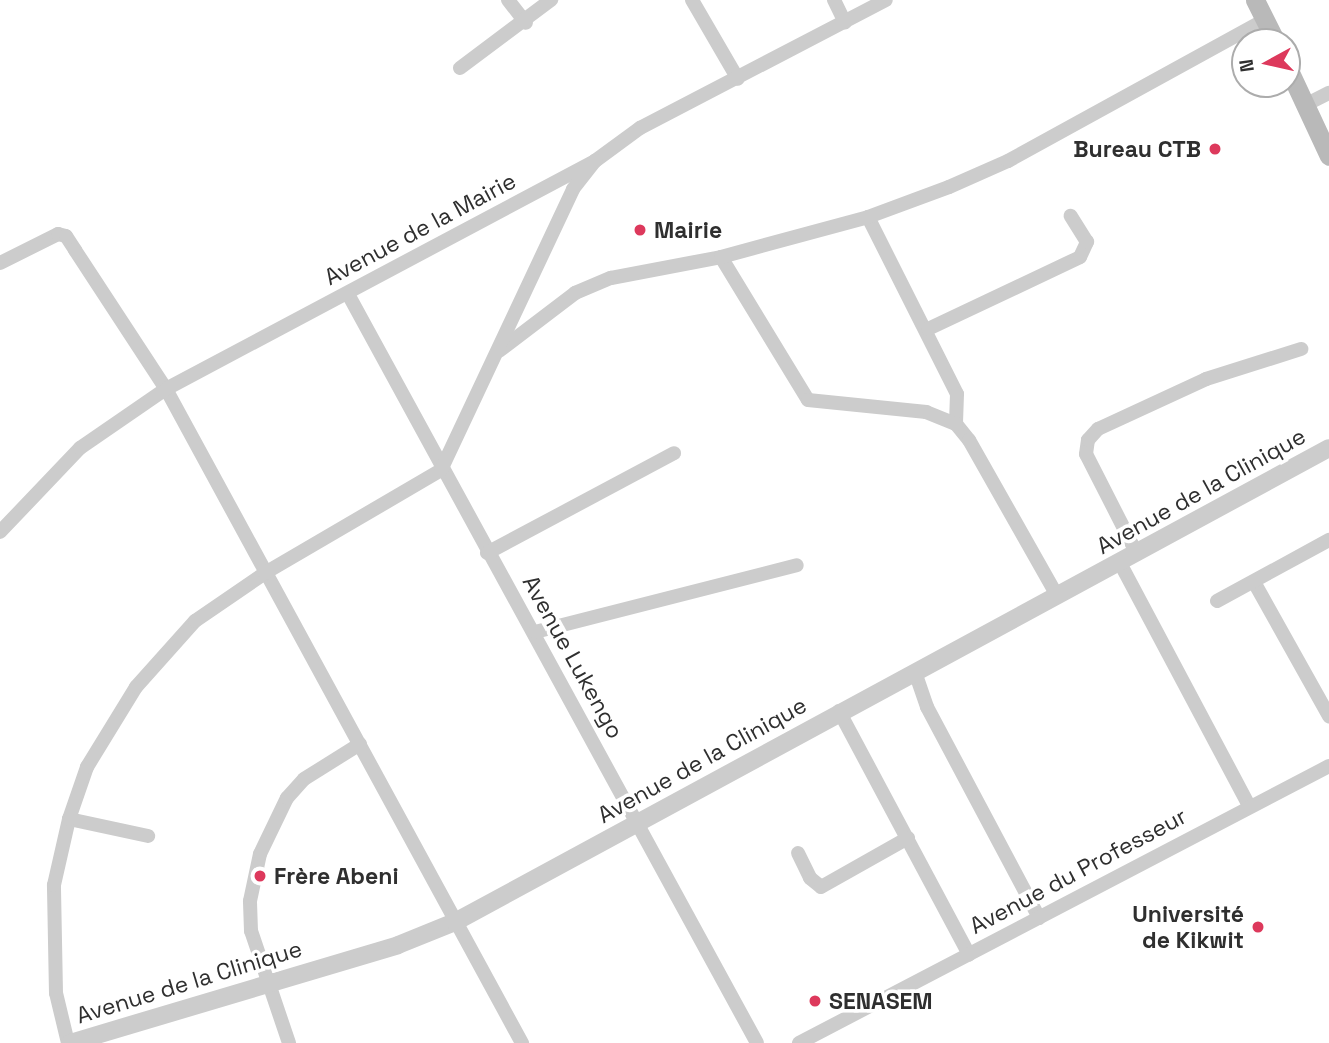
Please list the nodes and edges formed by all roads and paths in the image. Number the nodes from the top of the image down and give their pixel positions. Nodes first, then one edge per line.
1 (508, 0) edge
2 (551, 0) edge
3 (692, 0) edge
4 (834, 0) edge
5 (886, 0) edge
6 (1255, 0) edge
7 (1265, 19) junction
8 (526, 23) junction
9 (845, 23) junction
10 (1269, 28) edge
11 (460, 68) dead end
12 (738, 79) junction
13 (1329, 93) edge
14 (1301, 96) edge
15 (1305, 105) junction
16 (1329, 156) edge
17 (595, 161) junction
18 (1071, 216) dead end
19 (868, 217) junction
20 (721, 257) junction
21 (0, 262) edge
22 (348, 294) junction
23 (928, 329) junction
24 (1301, 349) dead end
25 (495, 354) junction
26 (166, 389) junction
27 (956, 425) junction
28 (1329, 448) edge
29 (674, 453) dead end
30 (441, 470) junction
31 (0, 533) edge
32 (1326, 547) edge
33 (487, 553) junction
34 (1137, 554) junction
35 (1121, 563) junction
36 (797, 565) dead end
37 (265, 573) junction
38 (1254, 582) junction
39 (1058, 597) junction
40 (1217, 601) dead end
41 (536, 632) junction
42 (915, 672) junction
43 (839, 711) junction
44 (1329, 716) edge
45 (359, 744) junction
46 (1329, 766) edge
47 (1250, 807) junction
48 (69, 819) junction
49 (638, 824) junction
50 (148, 836) dead end
51 (908, 838) junction
52 (798, 853) dead end
53 (1039, 918) junction
54 (455, 922) junction
55 (969, 954) junction
56 (269, 982) junction
57 (69, 1043) edge
58 (289, 1043) edge
59 (522, 1043) edge
60 (757, 1043) edge
61 (799, 1043) edge

1 - 8 street
2 - 8 street
3 - 12 street
4 - 9 street
5 - 9 street, Avenue de la Mairie
6 - 7 main road
7 - 10 main road
7 - 19 street
8 - 11 street
9 - 12 street, Avenue de la Mairie
12 - 17 street, Avenue de la Mairie
13 - 15 street
14 - 15 main road
15 - 16 main road
17 - 22 street, Avenue de la Mairie
17 - 25 street
18 - 23 street
19 - 20 street
19 - 23 street
20 - 25 street
20 - 27 street
21 - 26 street
22 - 26 street, Avenue de la Mairie
22 - 30 street, Avenue Lukengo
23 - 27 street
24 - 34 street
25 - 30 street
26 - 31 street, Avenue de la Mairie
26 - 37 street
27 - 39 street
28 - 34 street, Avenue de la Clinique
29 - 33 street
30 - 33 street, Avenue Lukengo
30 - 37 street
32 - 38 street
33 - 41 street, Avenue Lukengo
34 - 35 street, Avenue de la Clinique
35 - 39 street, Avenue de la Clinique
35 - 47 street
36 - 41 street
37 - 45 street
37 - 48 street
38 - 40 street
38 - 44 street
39 - 42 street, Avenue de la Clinique
41 - 49 street, Avenue Lukengo
42 - 43 street, Avenue de la Clinique
42 - 53 street
43 - 49 street, Avenue de la Clinique
43 - 51 street
45 - 54 street
45 - 56 street
46 - 47 street, Avenue du Professeur
47 - 53 street, Avenue du Professeur
48 - 50 street
48 - 57 street
49 - 54 street, Avenue de la Clinique
49 - 60 street, Avenue Lukengo
51 - 52 street
51 - 55 street
53 - 55 street, Avenue du Professeur
54 - 56 street, Avenue de la Clinique
54 - 59 street
55 - 61 street, Avenue du Professeur
56 - 57 street, Avenue de la Clinique
56 - 58 street

